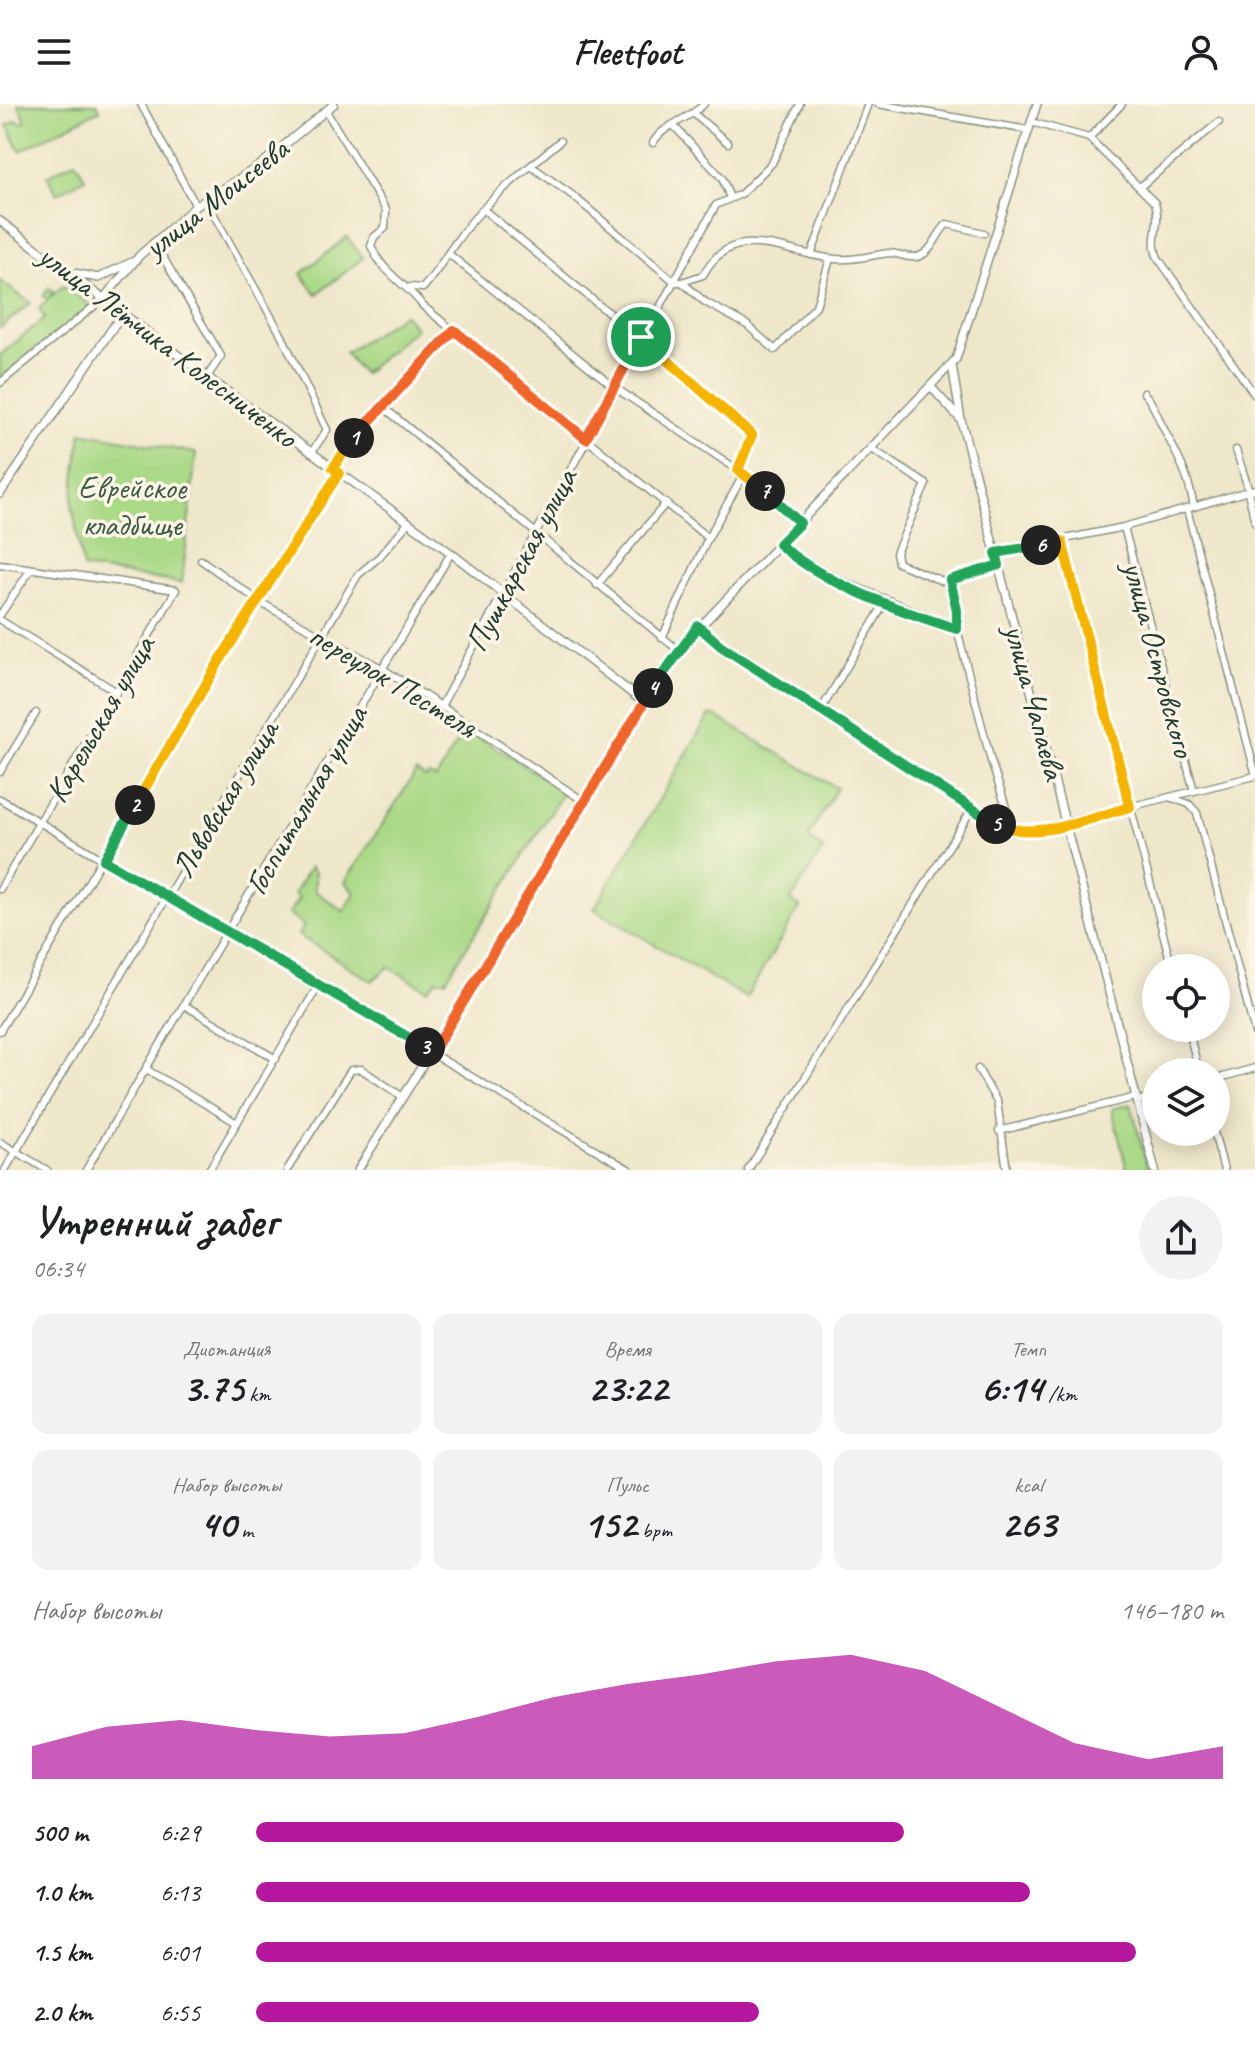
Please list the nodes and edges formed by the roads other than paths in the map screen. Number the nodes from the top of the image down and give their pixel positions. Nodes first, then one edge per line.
1 (141, 104) edge
2 (334, 104) edge
3 (704, 104) edge
4 (800, 104) edge
5 (868, 104) edge
6 (878, 104) edge
7 (1037, 104) edge
8 (1122, 104) edge
9 (920, 108) edge
10 (326, 111) junction
11 (694, 114) junction
12 (1031, 122) junction
13 (1219, 122) dead end
14 (674, 126) junction
15 (1028, 130) junction
16 (1089, 138) junction
17 (560, 141) dead end
18 (653, 143) dead end
19 (728, 143) dead end
20 (531, 166) junction
21 (1141, 186) junction
22 (730, 198) junction
23 (205, 199) junction
24 (196, 206) junction
25 (484, 210) junction
26 (0, 221) edge
27 (984, 233) dead end
28 (154, 242) junction
29 (140, 255) junction
30 (450, 255) junction
31 (811, 255) junction
32 (830, 259) junction
33 (64, 269) junction
34 (679, 282) junction
35 (410, 287) junction
36 (103, 299) junction
37 (122, 314) junction
38 (454, 330) junction
39 (641, 337) junction
40 (952, 365) junction
41 (207, 377) junction
42 (0, 383) edge
43 (614, 387) junction
44 (932, 388) junction
45 (1144, 393) dead end
46 (1255, 395) edge
47 (382, 406) junction
48 (961, 420) junction
49 (586, 439) junction
50 (872, 449) junction
51 (1236, 450) dead end
52 (311, 453) junction
53 (336, 470) junction
54 (741, 472) junction
55 (1251, 491) edge
56 (0, 494) edge
57 (666, 503) junction
58 (1190, 508) junction
59 (409, 522) junction
60 (1255, 522) edge
61 (800, 523) junction
62 (1124, 527) junction
63 (536, 535) junction
64 (708, 538) junction
65 (1062, 541) junction
66 (779, 544) junction
67 (451, 553) junction
68 (996, 553) junction
69 (201, 560) dead end
70 (0, 564) edge
71 (999, 565) junction
72 (31, 569) junction
73 (950, 580) junction
74 (597, 585) junction
75 (504, 596) junction
76 (258, 600) junction
77 (886, 601) junction
78 (0, 618) edge
79 (698, 626) junction
80 (957, 629) junction
81 (322, 638) junction
82 (662, 638) junction
83 (678, 650) junction
84 (383, 669) junction
85 (117, 692) junction
86 (643, 702) junction
87 (441, 706) junction
88 (821, 710) junction
89 (36, 713) dead end
90 (0, 772) edge
91 (1255, 774) edge
92 (1194, 791) junction
93 (1169, 797) junction
94 (0, 799) edge
95 (585, 802) junction
96 (1130, 807) junction
97 (972, 809) junction
98 (40, 822) junction
99 (1066, 824) junction
100 (1014, 832) junction
101 (104, 860) junction
102 (0, 889) edge
103 (166, 897) junction
104 (227, 933) junction
105 (1168, 954) edge
106 (318, 986) junction
107 (184, 1005) junction
108 (0, 1031) edge
109 (1255, 1033) edge
110 (433, 1052) junction
111 (276, 1059) junction
112 (1255, 1068) edge
113 (146, 1069) junction
114 (978, 1069) dead end
115 (1230, 1075) edge
116 (403, 1097) junction
117 (1142, 1098) edge
118 (1137, 1099) junction
119 (237, 1123) junction
120 (999, 1131) junction
121 (0, 1142) edge
122 (1218, 1146) edge
123 (16, 1152) junction
124 (5, 1170) edge
125 (47, 1170) edge
126 (86, 1170) edge
127 (209, 1170) edge
128 (287, 1170) edge
129 (358, 1170) edge
130 (630, 1170) edge
131 (748, 1170) edge
132 (1007, 1170) edge
133 (1155, 1170) edge
134 (1224, 1170) edge

1 - 24 street
2 - 10 street, улица Моисеева
3 - 11 street
4 - 22 street
5 - 31 street
6 - 9 street
7 - 12 street
8 - 16 street
9 - 15 street
10 - 23 street, улица Моисеева
10 - 35 street
11 - 14 street
11 - 19 street
12 - 15 street
12 - 16 street
13 - 21 street
14 - 18 street
14 - 22 street
15 - 40 street
16 - 21 street
17 - 20 street
20 - 25 street
20 - 34 street
21 - 46 street
22 - 34 street, Пушкарская улица
23 - 24 street, улица Моисеева
23 - 52 street
24 - 28 street, улица Моисеева
25 - 30 street
25 - 39 street
26 - 33 street, улица Лётчика Колесниченко
27 - 32 street
28 - 29 street, улица Моисеева
28 - 41 street
29 - 33 street
29 - 36 street, улица Моисеева
30 - 35 street
30 - 43 street
31 - 32 street
31 - 34 street
32 - 34 street
33 - 36 street, улица Лётчика Колесниченко
34 - 39 street, Пушкарская улица
35 - 38 street
36 - 37 street, улица Лётчика Колесниченко
36 - 42 street
37 - 41 street, улица Лётчика Колесниченко
37 - 56 street
38 - 47 street
38 - 49 street
39 - 43 street, Пушкарская улица
39 - 54 street
40 - 44 street
40 - 48 street, улица Чапаева
41 - 52 street, улица Лётчика Колесниченко
43 - 49 street, Пушкарская улица
43 - 54 street
44 - 48 street, улица Чапаева
44 - 50 street
45 - 58 street
47 - 53 street
47 - 63 street
48 - 68 street, улица Чапаева
49 - 57 street
49 - 63 street, Пушкарская улица
50 - 61 street
50 - 73 street
51 - 55 street
52 - 53 street, улица Лётчика Колесниченко
53 - 59 street, улица Лётчика Колесниченко
53 - 76 street
54 - 61 street
54 - 64 street
55 - 58 street
55 - 60 street
57 - 64 street
57 - 74 street
58 - 62 street
58 - 91 street
59 - 67 street, улица Лётчика Колесниченко
59 - 81 street, Львовская улица
61 - 66 street
62 - 65 street
62 - 92 street, улица Островского
63 - 74 street
63 - 75 street, Пушкарская улица
64 - 82 street
65 - 68 street
65 - 96 street
66 - 77 street
66 - 79 street
67 - 75 street, улица Лётчика Колесниченко
67 - 84 street, Госпитальная улица
68 - 71 street, улица Чапаева
69 - 76 street, переулок Пестеля
70 - 72 street
71 - 73 street
71 - 99 street, улица Чапаева
72 - 78 street
72 - 85 street, Карельская улица
73 - 80 street
74 - 82 street
75 - 86 street, улица Лётчика Колесниченко
75 - 87 street, Пушкарская улица
76 - 81 street, переулок Пестеля
76 - 101 street
77 - 80 street
77 - 88 street
78 - 85 street
79 - 83 street
79 - 88 street
80 - 100 street
81 - 84 street, переулок Пестеля
81 - 103 street, Львовская улица
82 - 83 street
83 - 86 street
84 - 87 street, переулок Пестеля
84 - 104 street, Госпитальная улица
85 - 98 street, Карельская улица
86 - 95 street
87 - 95 street, переулок Пестеля
88 - 97 street
89 - 90 street
91 - 92 street
92 - 93 street
93 - 96 street
93 - 109 street, улица Островского
94 - 98 street
95 - 110 street
96 - 99 street
96 - 105 street
97 - 100 street
97 - 131 street
98 - 101 street
98 - 102 street, Карельская улица
99 - 100 street
99 - 118 street, улица Чапаева
101 - 103 street
101 - 108 street
103 - 104 street
103 - 123 street, Львовская улица
104 - 106 street
104 - 107 street, Госпитальная улица
106 - 110 street
106 - 111 street
107 - 111 street
107 - 113 street, Госпитальная улица
110 - 116 street
110 - 130 street
111 - 119 street
112 - 115 street
113 - 119 street
113 - 126 street, Госпитальная улица
114 - 120 street
116 - 128 street
116 - 129 street
117 - 118 street
118 - 120 street
118 - 133 street, улица Чапаева
119 - 127 street
120 - 132 street
121 - 123 street
122 - 134 street
123 - 124 street, Львовская улица
123 - 125 street

